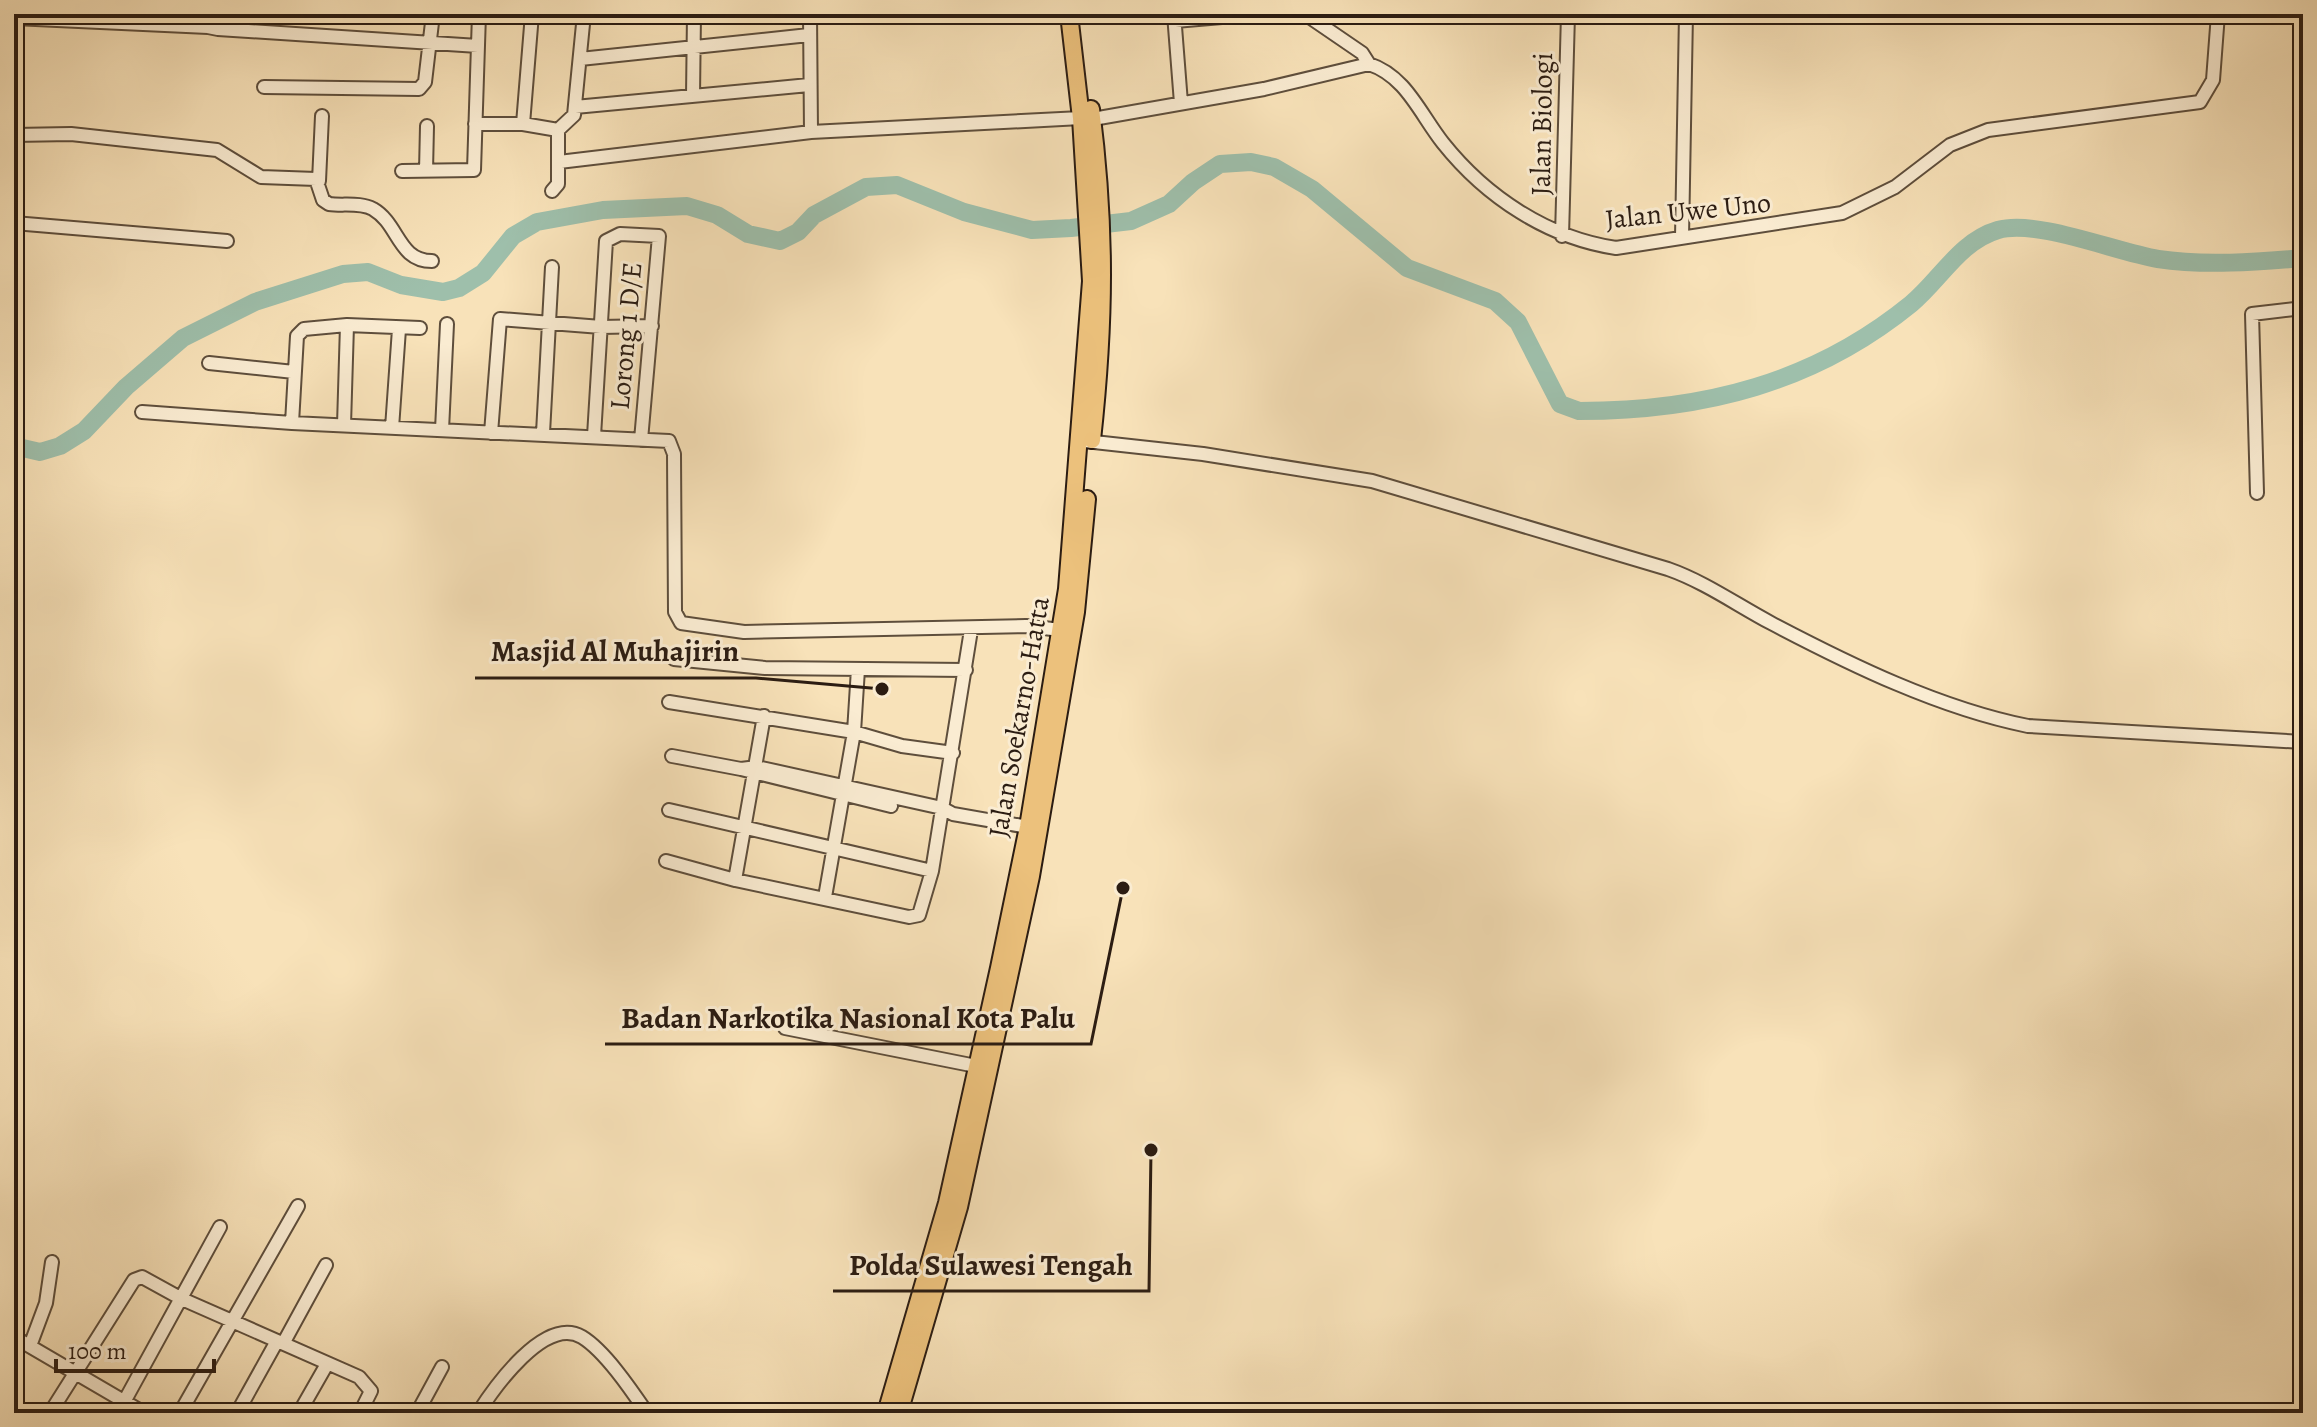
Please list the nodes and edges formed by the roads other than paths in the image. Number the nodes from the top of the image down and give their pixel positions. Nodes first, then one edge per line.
1 (433, 14) edge
2 (479, 14) edge
3 (532, 14) edge
4 (584, 14) edge
5 (694, 14) edge
6 (810, 14) edge
7 (1069, 14) edge
8 (1080, 14) edge
9 (1257, 14) edge
10 (1305, 14) edge
11 (1568, 14) edge
12 (1686, 14) edge
13 (2218, 14) edge
14 (1174, 17) edge
15 (14, 18) edge
16 (205, 20) edge
17 (809, 35) junction
18 (429, 42) junction
19 (478, 46) junction
20 (693, 47) junction
21 (580, 59) junction
22 (1369, 64) junction
23 (809, 85) junction
24 (264, 87) dead end
25 (693, 96) junction
26 (1181, 103) junction
27 (575, 107) junction
28 (322, 116) dead end
29 (1087, 119) junction
30 (475, 124) junction
31 (523, 124) junction
32 (427, 126) dead end
33 (558, 130) junction
34 (811, 132) junction
35 (14, 135) edge
36 (559, 162) junction
37 (402, 171) dead end
38 (426, 171) junction
39 (319, 181) junction
40 (552, 191) dead end
41 (14, 223) edge
42 (1562, 236) junction
43 (1682, 237) junction
44 (227, 241) dead end
45 (432, 261) dead end
46 (552, 267) dead end
47 (2303, 308) edge
48 (447, 324) dead end
49 (549, 324) junction
50 (347, 325) junction
51 (652, 326) junction
52 (601, 327) junction
53 (420, 328) dead end
54 (399, 329) junction
55 (209, 363) dead end
56 (294, 372) junction
57 (142, 412) dead end
58 (292, 423) junction
59 (344, 425) junction
60 (392, 428) junction
61 (442, 430) junction
62 (491, 433) junction
63 (543, 433) junction
64 (594, 436) junction
65 (641, 440) junction
66 (1087, 441) junction
67 (2257, 493) dead end
68 (971, 630) junction
69 (1061, 630) junction
70 (674, 659) dead end
71 (858, 669) junction
72 (966, 670) junction
73 (669, 702) dead end
74 (764, 716) junction
75 (854, 732) junction
76 (2303, 742) edge
77 (953, 753) junction
78 (672, 756) dead end
79 (1045, 765) junction
80 (750, 770) junction
81 (845, 791) junction
82 (669, 810) dead end
83 (945, 813) junction
84 (744, 826) junction
85 (1028, 827) junction
86 (835, 847) junction
87 (666, 861) dead end
88 (932, 871) junction
89 (735, 880) junction
90 (825, 897) junction
91 (785, 1028) dead end
92 (992, 1028) junction
93 (976, 1066) junction
94 (298, 1206) dead end
95 (220, 1227) dead end
96 (52, 1262) dead end
97 (326, 1265) dead end
98 (182, 1299) junction
99 (232, 1321) junction
100 (22, 1342) edge
101 (281, 1342) junction
102 (14, 1353) edge
103 (327, 1364) junction
104 (442, 1367) dead end
105 (75, 1372) junction
106 (124, 1402) junction
107 (898, 1403) edge
108 (361, 1411) edge
109 (50, 1413) edge
110 (144, 1413) edge
111 (180, 1413) edge
112 (237, 1413) edge
113 (299, 1413) edge
114 (417, 1413) edge
115 (478, 1413) edge
116 (647, 1413) edge
117 (886, 1413) edge

1 - 18 street
2 - 19 street
3 - 31 street
4 - 21 street
5 - 20 street
6 - 17 street
7 - 29 main road, Jalan Soekarno-Hatta
8 - 29 main road, Jalan Soekarno-Hatta
9 - 14 street
10 - 22 street, Jalan Uwe Uno
11 - 42 street, Jalan Biologi
12 - 43 street
13 - 43 street, Jalan Uwe Uno
14 - 26 street
15 - 16 street
16 - 18 street
17 - 20 street
17 - 23 street
18 - 19 street
18 - 24 street
19 - 30 street
20 - 21 street
20 - 25 street
21 - 27 street
22 - 26 street
22 - 42 street, Jalan Uwe Uno
23 - 25 street
23 - 34 street
25 - 27 street
26 - 29 street
27 - 33 street
28 - 39 street
29 - 34 street
29 - 66 main road, Jalan Soekarno-Hatta
30 - 31 street
30 - 38 street
31 - 33 street
32 - 38 street
33 - 36 street
34 - 36 street
35 - 39 street
36 - 40 street
37 - 38 street
39 - 45 street
41 - 44 street
42 - 43 street, Jalan Uwe Uno
46 - 49 street
47 - 67 street
48 - 61 street
49 - 52 street
49 - 62 street
49 - 63 street
50 - 54 street
50 - 56 street
50 - 59 street
51 - 52 street
51 - 52 street, Lorong 1 D/E
51 - 65 street, Lorong 1 D/E
52 - 64 street
53 - 54 street
54 - 60 street
55 - 56 street
56 - 58 street
57 - 58 street
58 - 59 street
59 - 60 street
60 - 61 street
61 - 62 street
62 - 63 street
63 - 64 street
64 - 65 street
65 - 68 street
66 - 69 main road, Jalan Soekarno-Hatta
66 - 76 street
66 - 79 main road, Jalan Soekarno-Hatta
68 - 69 street
68 - 72 street
69 - 79 main road, Jalan Soekarno-Hatta
70 - 71 street
71 - 72 street
71 - 75 street
72 - 77 street
73 - 74 street
74 - 75 street
74 - 80 street
75 - 77 street
75 - 81 street
77 - 83 street
78 - 80 street
79 - 85 main road, Jalan Soekarno-Hatta
79 - 92 main road, Jalan Soekarno-Hatta
80 - 81 street
80 - 84 street
81 - 83 street
81 - 86 street
82 - 84 street
83 - 85 street
83 - 88 street
84 - 86 street
84 - 89 street
85 - 92 main road, Jalan Soekarno-Hatta
86 - 88 street
86 - 90 street
87 - 89 street
88 - 90 street
89 - 90 street
91 - 93 street
92 - 93 main road, Jalan Soekarno-Hatta
92 - 107 main road, Jalan Soekarno-Hatta
93 - 107 main road, Jalan Soekarno-Hatta
94 - 99 street
95 - 98 street
96 - 100 street
97 - 101 street
98 - 99 street
98 - 105 street
98 - 106 street
99 - 101 street
99 - 111 street
100 - 102 street
100 - 105 street
101 - 103 street
101 - 112 street
103 - 108 street
103 - 113 street
104 - 114 street
105 - 106 street
105 - 109 street
106 - 110 street
107 - 117 main road, Jalan Soekarno-Hatta
115 - 116 street

